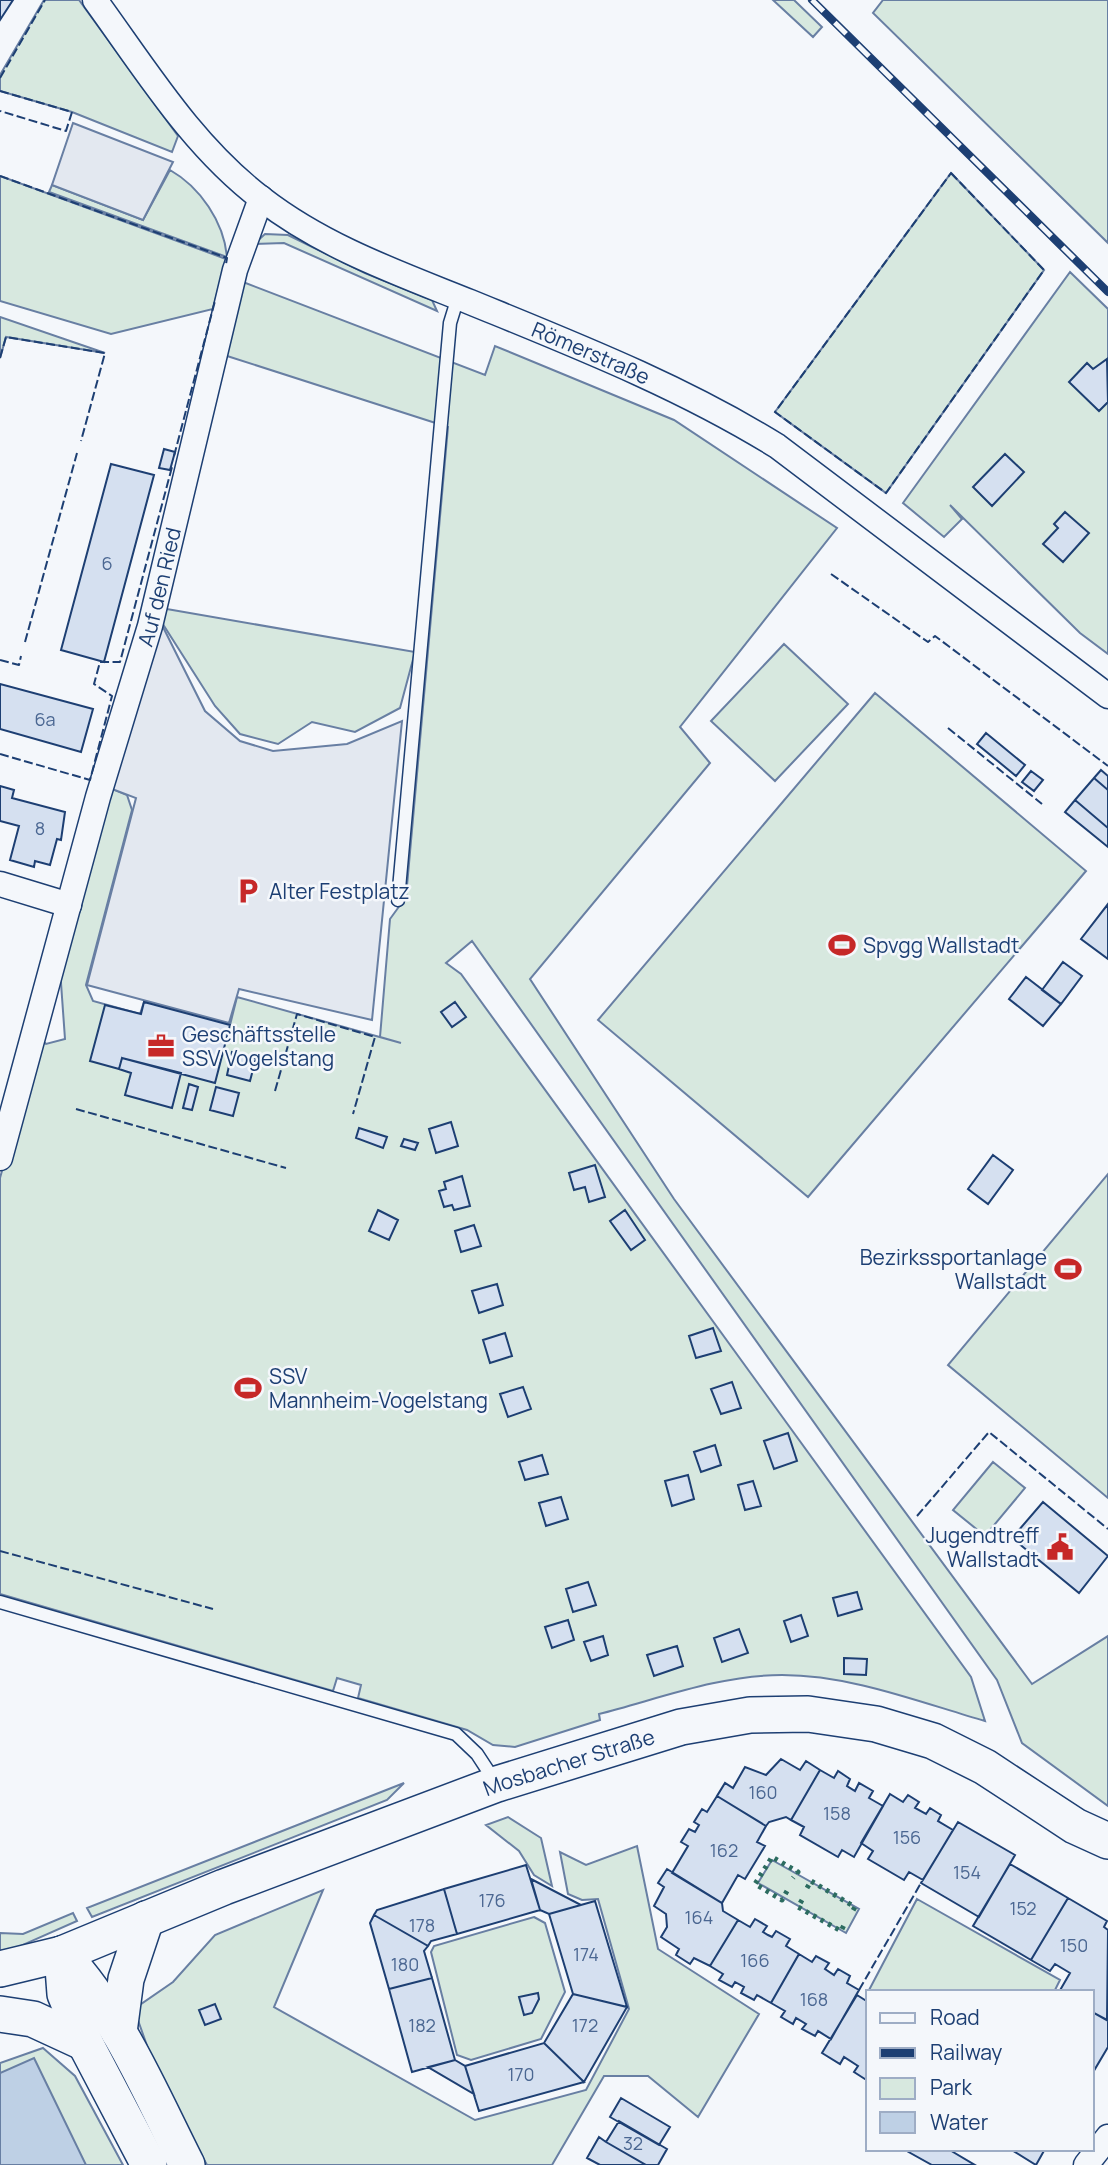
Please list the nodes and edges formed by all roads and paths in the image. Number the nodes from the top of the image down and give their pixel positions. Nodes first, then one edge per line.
1 (95, 0) edge
2 (261, 198) junction
3 (458, 297) junction
4 (1108, 696) edge
5 (0, 884) edge
6 (398, 900) dead end
7 (69, 905) junction
8 (0, 1158) edge
9 (0, 1602) edge
10 (497, 1784) junction
11 (1075, 1826) junction
12 (1108, 1841) edge
13 (1108, 1860) edge
14 (146, 1919) junction
15 (62, 1954) junction
16 (0, 1969) edge
17 (0, 1996) edge
18 (0, 2014) edge
19 (119, 2032) junction
20 (85, 2043) junction
21 (1108, 2137) edge
22 (149, 2165) edge
23 (187, 2165) edge
24 (1086, 2165) edge

1 - 2 street, Römerstraße
2 - 3 street, Römerstraße
2 - 7 street, Auf den Ried
3 - 4 street, Römerstraße
3 - 6 lane
5 - 7 street
7 - 8 street, Auf den Ried
9 - 10 lane
10 - 11 street, Mosbacher Straße
10 - 14 street, Mosbacher Straße
11 - 12 street, Mosbacher Straße
11 - 13 street, Mosbacher Straße
14 - 15 street, Mosbacher Straße
14 - 19 street
15 - 16 street
15 - 17 street
15 - 19 street
15 - 20 street
18 - 20 street
19 - 23 street
20 - 22 street
21 - 24 street

